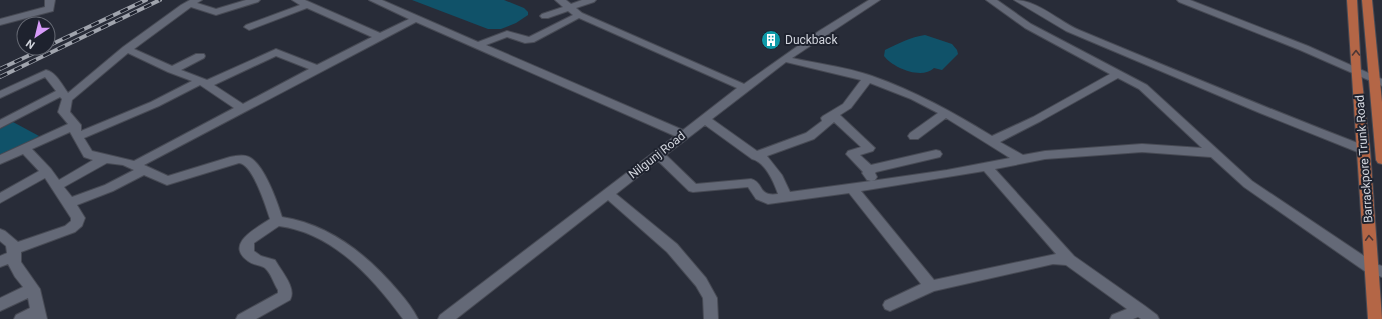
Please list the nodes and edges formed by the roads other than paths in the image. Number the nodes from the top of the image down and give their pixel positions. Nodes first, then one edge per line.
1 (50, 0) edge
2 (255, 0) edge
3 (297, 0) edge
4 (374, 0) edge
5 (560, 0) edge
6 (592, 0) edge
7 (875, 0) edge
8 (991, 0) edge
9 (1019, 0) edge
10 (1184, 0) edge
11 (1352, 0) edge
12 (1367, 0) edge
13 (194, 2) edge
14 (308, 4) junction
15 (570, 8) junction
16 (579, 14) junction
17 (545, 16) dead end
18 (417, 18) junction
19 (0, 22) edge
20 (249, 27) dead end
21 (380, 37) junction
22 (478, 45) junction
23 (127, 49) junction
24 (200, 56) dead end
25 (784, 59) junction
26 (317, 69) junction
27 (172, 70) junction
28 (1356, 72) junction
29 (1118, 74) junction
30 (868, 78) junction
31 (1378, 82) edge
32 (203, 83) junction
33 (745, 88) junction
34 (0, 95) edge
35 (64, 95) junction
36 (242, 108) junction
37 (946, 112) junction
38 (833, 115) junction
39 (704, 119) junction
40 (0, 125) edge
41 (76, 131) junction
42 (684, 134) junction
43 (914, 136) dead end
44 (992, 141) junction
45 (24, 148) junction
46 (1364, 150) junction
47 (1215, 153) junction
48 (658, 154) junction
49 (936, 154) dead end
50 (759, 155) junction
51 (107, 158) junction
52 (1020, 159) junction
53 (0, 160) edge
54 (1382, 160) edge
55 (986, 166) junction
56 (140, 167) junction
57 (869, 171) junction
58 (47, 172) junction
59 (879, 185) junction
60 (57, 186) junction
61 (852, 188) junction
62 (608, 194) junction
63 (786, 197) junction
64 (0, 199) edge
65 (69, 203) junction
66 (278, 221) junction
67 (0, 234) edge
68 (14, 253) junction
69 (1069, 260) junction
70 (0, 262) edge
71 (1376, 270) edge
72 (931, 286) junction
73 (33, 289) junction
74 (0, 305) edge
75 (890, 305) dead end
76 (1140, 310) junction
77 (39, 315) edge
78 (22, 319) edge
79 (242, 319) edge
80 (411, 319) edge
81 (446, 319) edge
82 (711, 319) edge
83 (1117, 319) edge
84 (1152, 319) edge
85 (1375, 319) edge

1 - 19 street
2 - 13 street
3 - 14 street
4 - 18 street
5 - 15 street
6 - 15 street
7 - 25 street, Nilgunj Road
8 - 29 street
9 - 46 street
10 - 28 street
28 -> 11 main road, Barrackpore Trunk Road
12 - 31 main road, Barrackpore Trunk Road
13 - 23 street
14 - 20 street
14 - 21 street
15 - 16 street
15 - 17 street
16 - 22 street
16 - 33 street
18 - 21 street
18 - 22 street
21 - 26 street
22 - 42 street
23 - 27 street
23 - 35 street
24 - 27 street
25 - 30 street
25 - 33 street, Nilgunj Road
26 - 32 street
26 - 36 street
27 - 32 street
28 - 31 street
28 - 46 main road, Barrackpore Trunk Road
29 - 44 street
29 - 47 street
30 - 37 street
30 - 38 street
31 - 54 main road, Barrackpore Trunk Road
32 - 36 street
32 - 41 street
33 - 39 street, Nilgunj Road
34 - 35 street
35 - 40 street
35 - 41 street
36 - 56 street
37 - 43 street
37 - 44 street
38 - 50 street
38 - 57 street
39 - 42 street, Nilgunj Road
39 - 50 street
41 - 45 street
41 - 51 street
42 - 48 street, Nilgunj Road
44 - 52 street
45 - 53 street
45 - 58 street
71 -> 46 main road, Barrackpore Trunk Road
47 - 52 street
47 - 71 street
48 - 62 street, Nilgunj Road
48 - 63 street
49 - 57 street
50 - 63 street
51 - 56 street
51 - 60 street
52 - 55 street
55 - 59 street
55 - 69 street
56 - 65 street
56 - 66 street
57 - 59 street
58 - 60 street
58 - 64 street
59 - 61 street
60 - 65 street
61 - 63 street
61 - 72 street
62 - 81 street, Nilgunj Road
62 - 82 street
65 - 68 street
66 - 79 street
66 - 80 street
67 - 68 street
68 - 70 street
68 - 73 street
69 - 72 street
69 - 76 street
71 - 85 main road, Barrackpore Trunk Road
72 - 75 street
73 - 74 street
73 - 77 street
76 - 83 street
76 - 84 street
77 - 78 street

